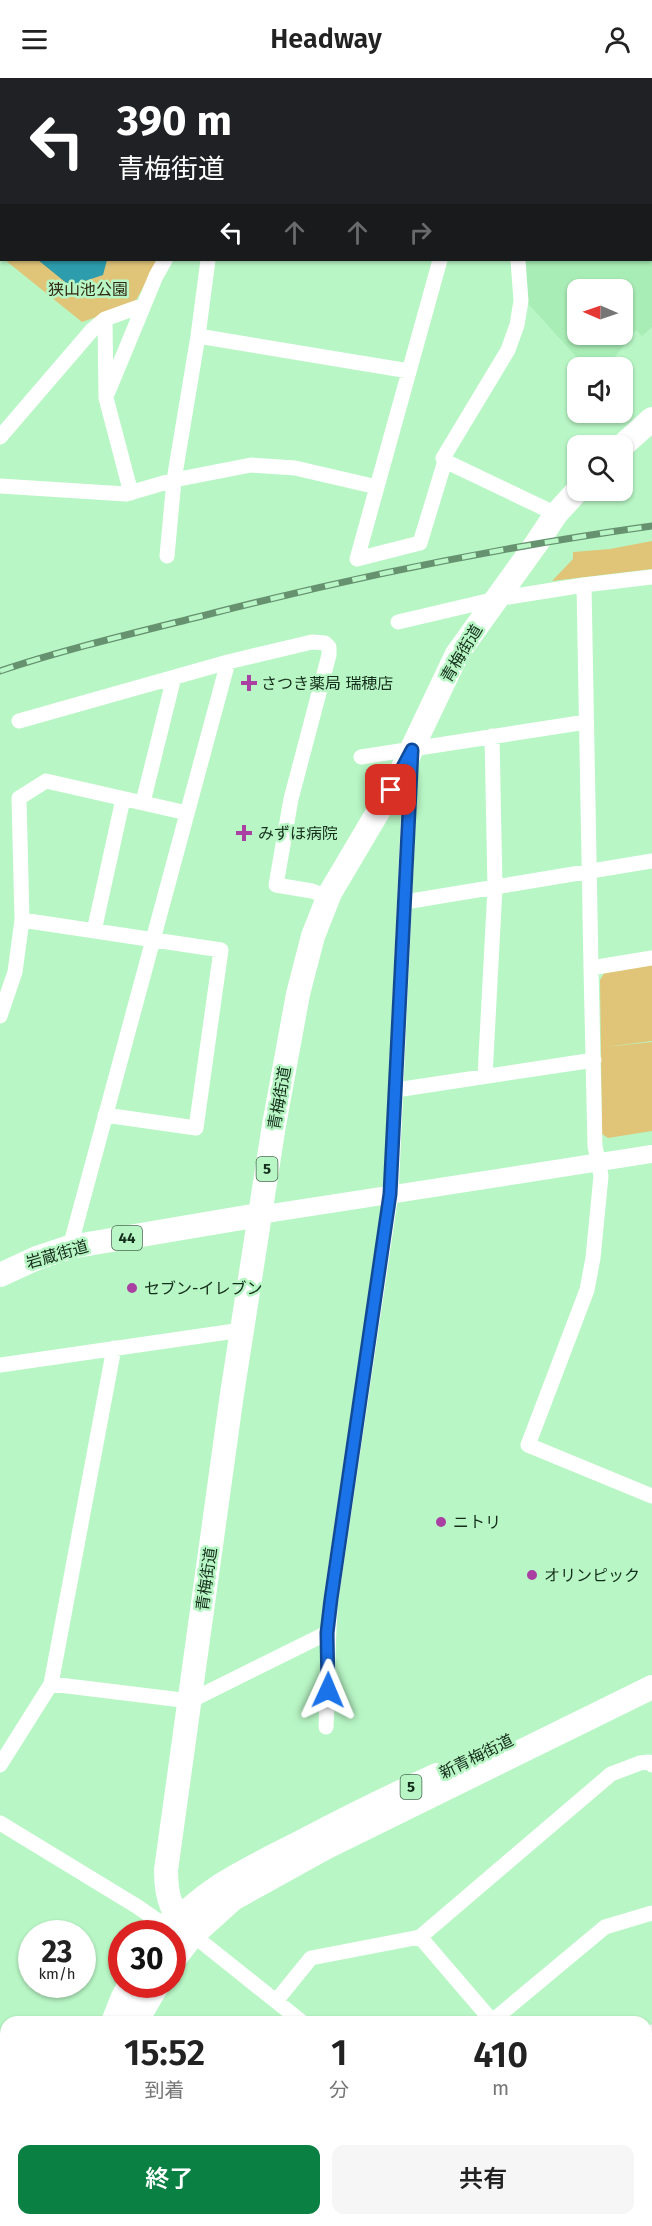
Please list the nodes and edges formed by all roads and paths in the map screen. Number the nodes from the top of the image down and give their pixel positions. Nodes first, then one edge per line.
1 (165, 261) edge
2 (207, 261) edge
3 (440, 261) edge
4 (518, 261) edge
5 (144, 305) junction
6 (105, 319) junction
7 (198, 336) junction
8 (409, 371) junction
9 (106, 398) junction
10 (652, 418) edge
11 (0, 436) edge
12 (633, 436) edge
13 (445, 461) junction
14 (174, 480) junction
15 (0, 486) edge
16 (377, 487) junction
17 (131, 493) junction
18 (568, 501) edge
19 (556, 514) junction
20 (167, 556) dead end
21 (652, 578) edge
22 (584, 585) junction
23 (496, 599) junction
24 (398, 622) dead end
25 (228, 662) junction
26 (174, 677) junction
27 (19, 722) dead end
28 (586, 722) junction
29 (492, 736) junction
30 (412, 750) junction
31 (361, 757) dead end
32 (123, 799) junction
33 (143, 802) junction
34 (187, 813) junction
35 (652, 861) edge
36 (590, 872) junction
37 (495, 888) junction
38 (328, 897) junction
39 (405, 902) junction
40 (22, 920) junction
41 (94, 931) junction
42 (153, 938) junction
43 (652, 958) edge
44 (591, 968) junction
45 (0, 1016) edge
46 (594, 1060) junction
47 (485, 1076) junction
48 (396, 1090) junction
49 (105, 1115) junction
50 (652, 1155) edge
51 (598, 1162) junction
52 (390, 1194) junction
53 (259, 1215) junction
54 (70, 1247) junction
55 (0, 1275) edge
56 (242, 1330) junction
57 (114, 1348) junction
58 (0, 1365) edge
59 (652, 1496) edge
60 (327, 1633) junction
61 (652, 1669) edge
62 (51, 1684) junction
63 (652, 1687) edge
64 (190, 1701) junction
65 (326, 1727) dead end
66 (652, 1765) edge
67 (0, 1766) edge
68 (0, 1823) edge
69 (652, 1913) edge
70 (157, 1920) edge
71 (176, 1920) edge
72 (186, 1920) edge
73 (186, 1925) edge
74 (186, 1934) edge
75 (420, 1937) junction
76 (124, 1998) edge
77 (150, 1998) edge
78 (276, 2001) junction
79 (116, 2016) edge
80 (139, 2016) edge
81 (295, 2016) edge
82 (486, 2016) edge
83 (498, 2016) edge

1 - 5 street
2 - 7 street
3 - 8 street
4 - 13 street
5 - 6 street
5 - 9 street
6 - 9 street
6 - 11 street
7 - 8 street
7 - 14 street
8 - 16 street
9 - 17 street
10 - 12 main road
13 - 16 street
13 - 19 street
14 - 16 street
14 - 17 street
14 - 20 street
15 - 17 street
18 - 19 main road, 青梅街道 / 5
19 - 23 main road, 青梅街道 / 5
21 - 22 street
22 - 23 street
22 - 28 street
23 - 24 street
23 - 30 main road, 青梅街道 / 5
25 - 26 street
25 - 34 street
25 - 38 street
26 - 27 street
26 - 33 street
28 - 29 street
28 - 36 street
29 - 30 street
29 - 37 street
30 - 31 street
30 - 38 main road, 青梅街道 / 5
30 - 39 street
32 - 33 street
32 - 40 street
32 - 41 street
33 - 34 street
34 - 42 street
35 - 36 street
36 - 37 street
36 - 44 street
37 - 39 street
37 - 47 street
38 - 53 main road, 青梅街道 / 5
39 - 48 street
40 - 41 street
40 - 45 street
41 - 42 street
42 - 49 street
42 - 49 street
43 - 44 street
44 - 46 street
46 - 47 street
46 - 51 street
47 - 48 street
48 - 52 street
49 - 54 street
50 - 51 street
51 - 52 street
51 - 59 street
52 - 53 street
52 - 60 street
53 - 54 main road, 岩蔵街道 / 44
53 - 56 main road, 青梅街道 / 5
54 - 55 main road, 岩蔵街道 / 44
56 - 57 street
56 - 64 main road, 青梅街道 / 5
57 - 58 street
57 - 62 street
60 - 64 street
60 - 65 street
61 - 72 main road, 新青梅街道 / 5
62 - 64 street
62 - 67 street
63 - 73 main road, 新青梅街道 / 5
64 - 71 main road, 青梅街道 / 5
66 - 75 street
68 - 70 street
69 - 83 street
74 - 78 street
75 - 78 street
75 - 82 street
76 - 79 main road
77 - 80 main road
78 - 81 street

